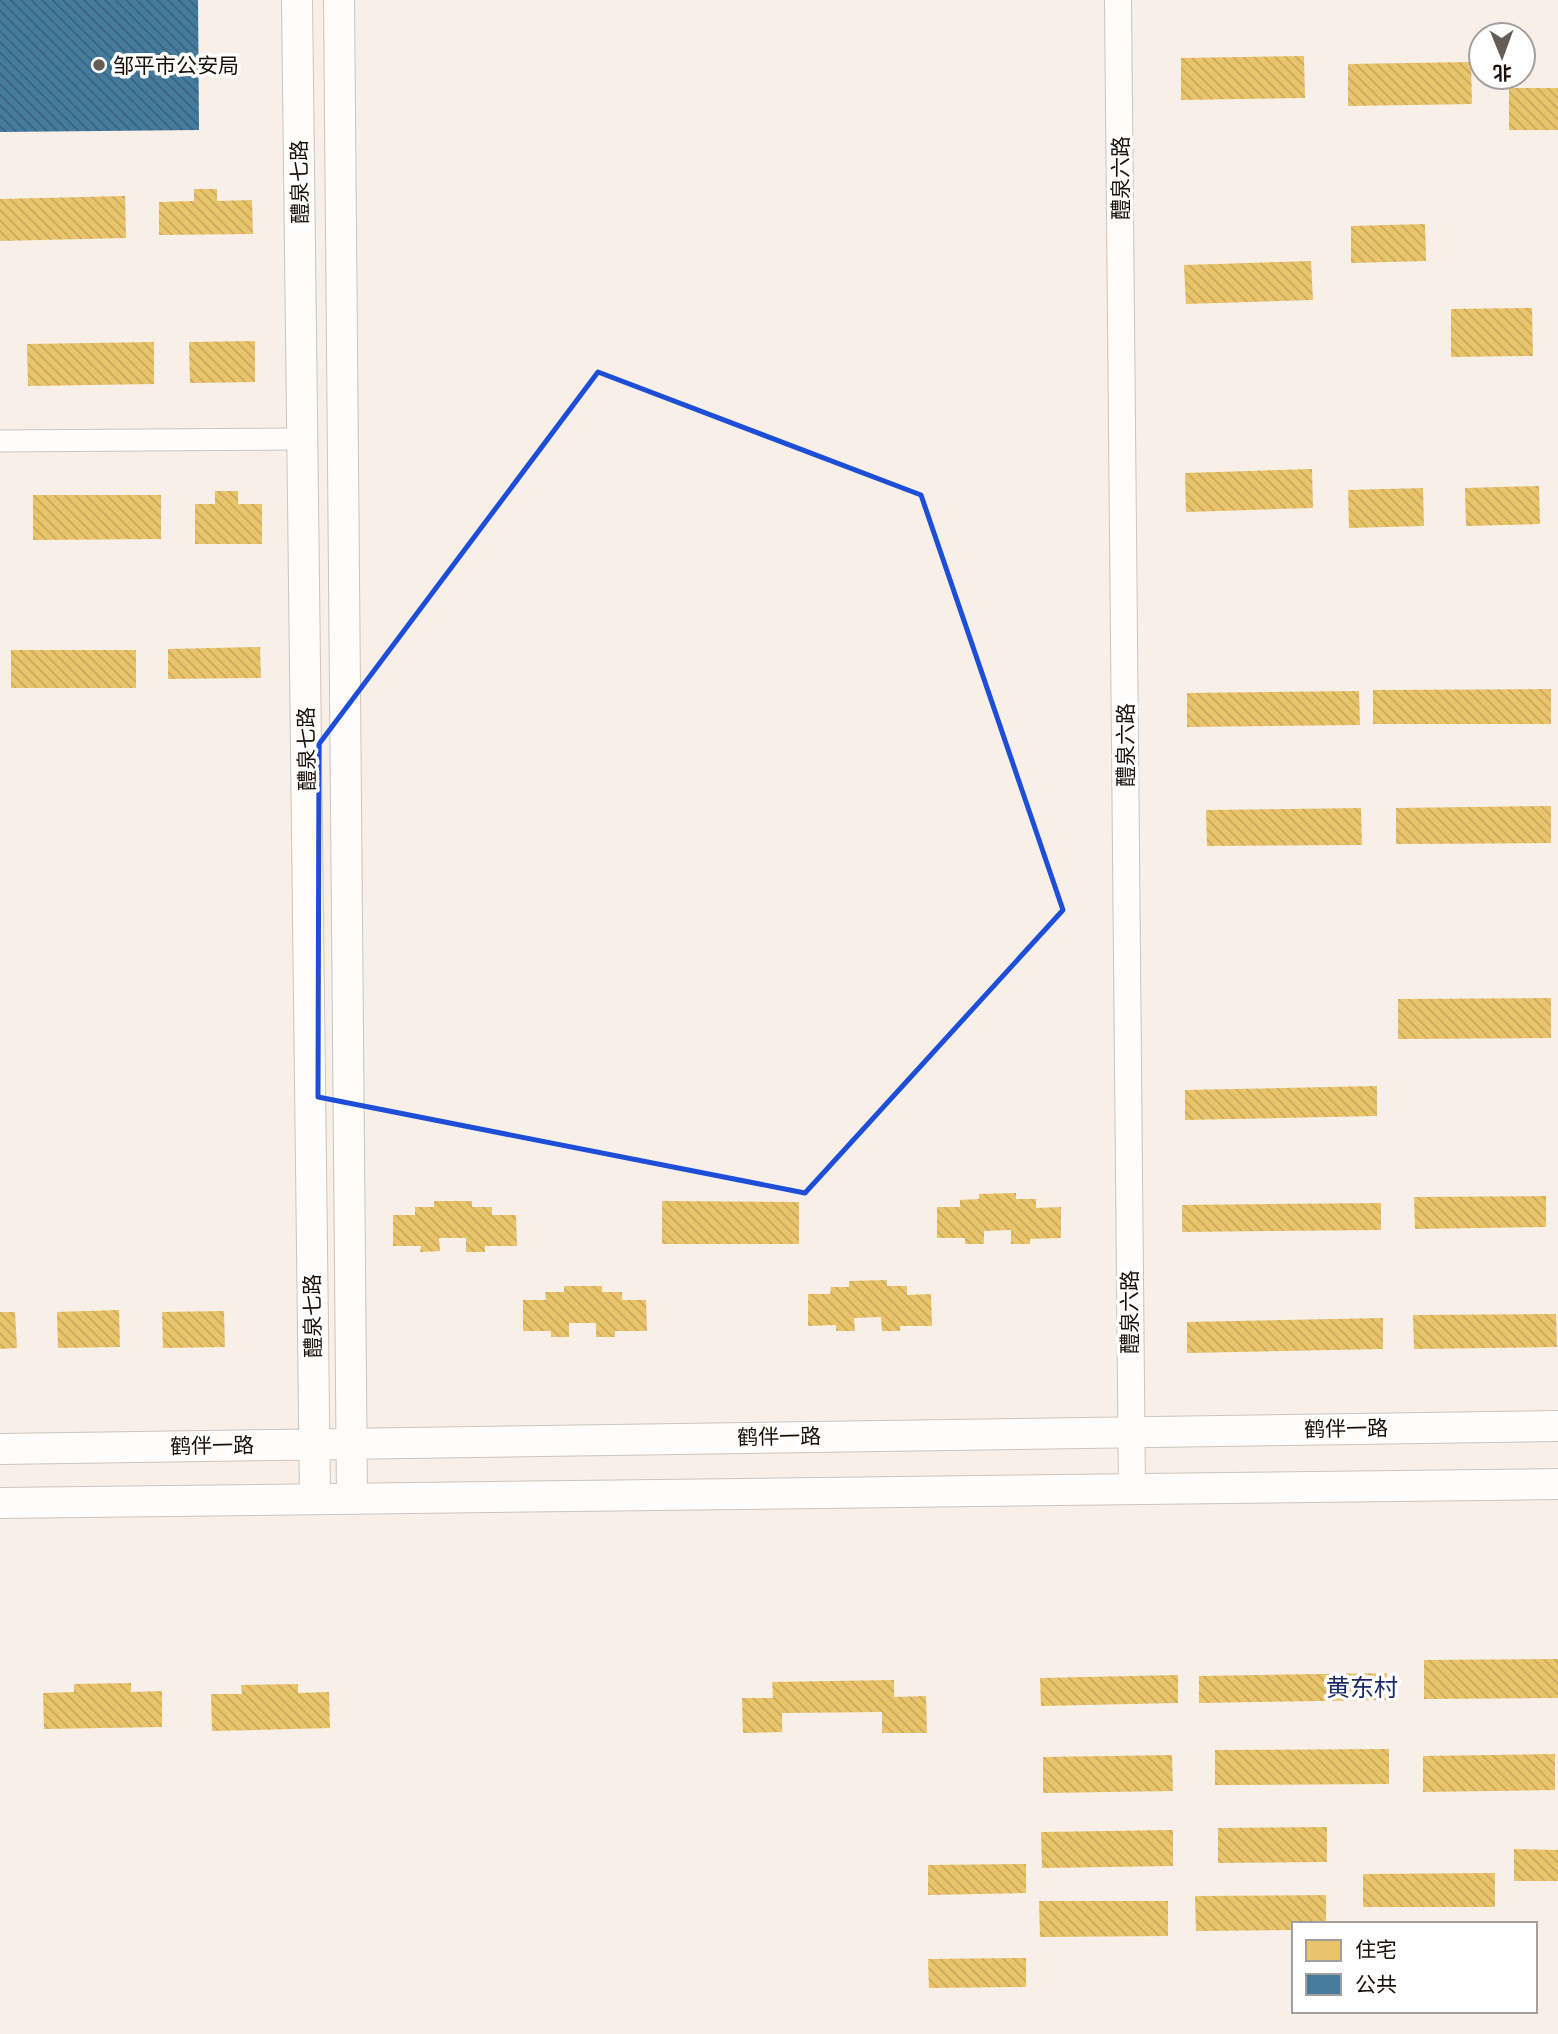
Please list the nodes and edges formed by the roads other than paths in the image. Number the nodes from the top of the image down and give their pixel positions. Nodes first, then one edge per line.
1 (297, 0) edge
2 (339, 0) edge
3 (1118, 0) edge
4 (302, 439) junction
5 (0, 441) edge
6 (1558, 1426) edge
7 (1130, 1431) junction
8 (314, 1442) junction
9 (354, 1442) junction
10 (0, 1449) edge
11 (1558, 1484) edge
12 (1132, 1491) junction
13 (352, 1498) junction
14 (314, 1499) junction
15 (0, 1503) edge

1 - 4 main road, 醴泉七路
2 - 9 main road
3 - 7 street, 醴泉六路
4 - 5 street
4 - 8 main road, 醴泉七路
6 - 7 main road, 鹤伴一路
7 - 9 main road, 鹤伴一路
7 - 12 street, 醴泉六路
8 - 9 main road, 鹤伴一路
8 - 10 main road, 鹤伴一路
8 - 14 main road, 醴泉七路
9 - 13 main road
11 - 12 main road
12 - 13 main road
13 - 14 main road
14 - 15 main road

